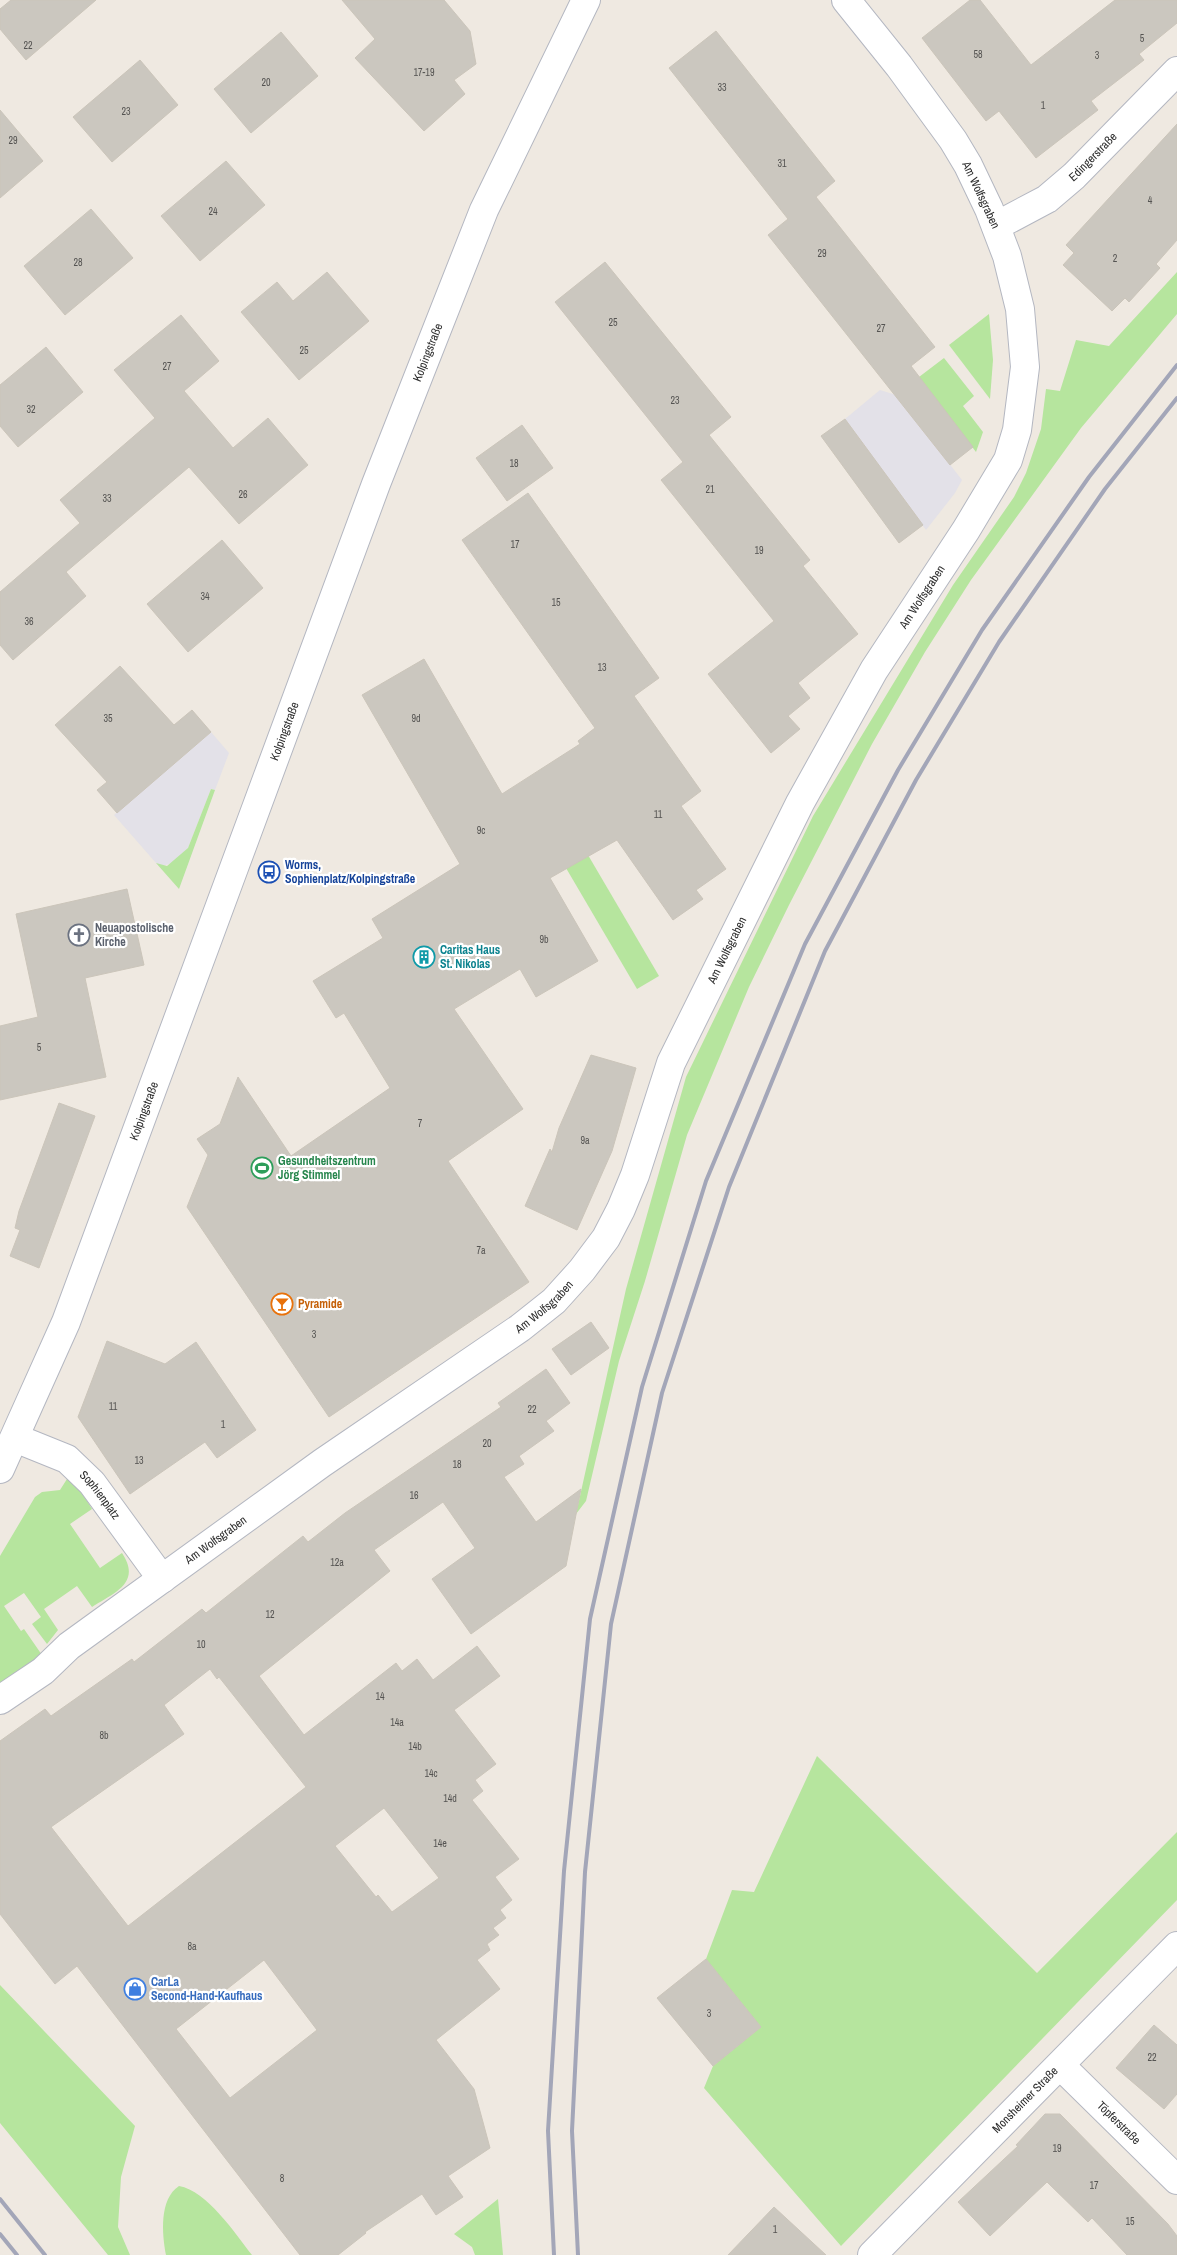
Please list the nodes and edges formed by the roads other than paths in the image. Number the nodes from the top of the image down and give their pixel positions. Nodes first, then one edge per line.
1 (586, 0) edge
2 (846, 0) edge
3 (1177, 71) edge
4 (996, 226) junction
5 (15, 1438) junction
6 (1, 1467) edge
7 (162, 1579) junction
8 (0, 1700) edge
9 (1177, 1946) edge
10 (1060, 2066) junction
11 (1177, 2180) edge
12 (872, 2255) edge

1 - 5 street, Kolpingstraße
2 - 4 street, Am Wolfsgraben
3 - 4 street, Edingerstraße
4 - 7 street, Am Wolfsgraben
5 - 6 street, Kolpingstraße
5 - 7 street, Sophienplatz
7 - 8 street, Am Wolfsgraben
9 - 10 street, Monsheimer Straße
10 - 11 street, Töpferstraße
10 - 12 street, Monsheimer Straße

